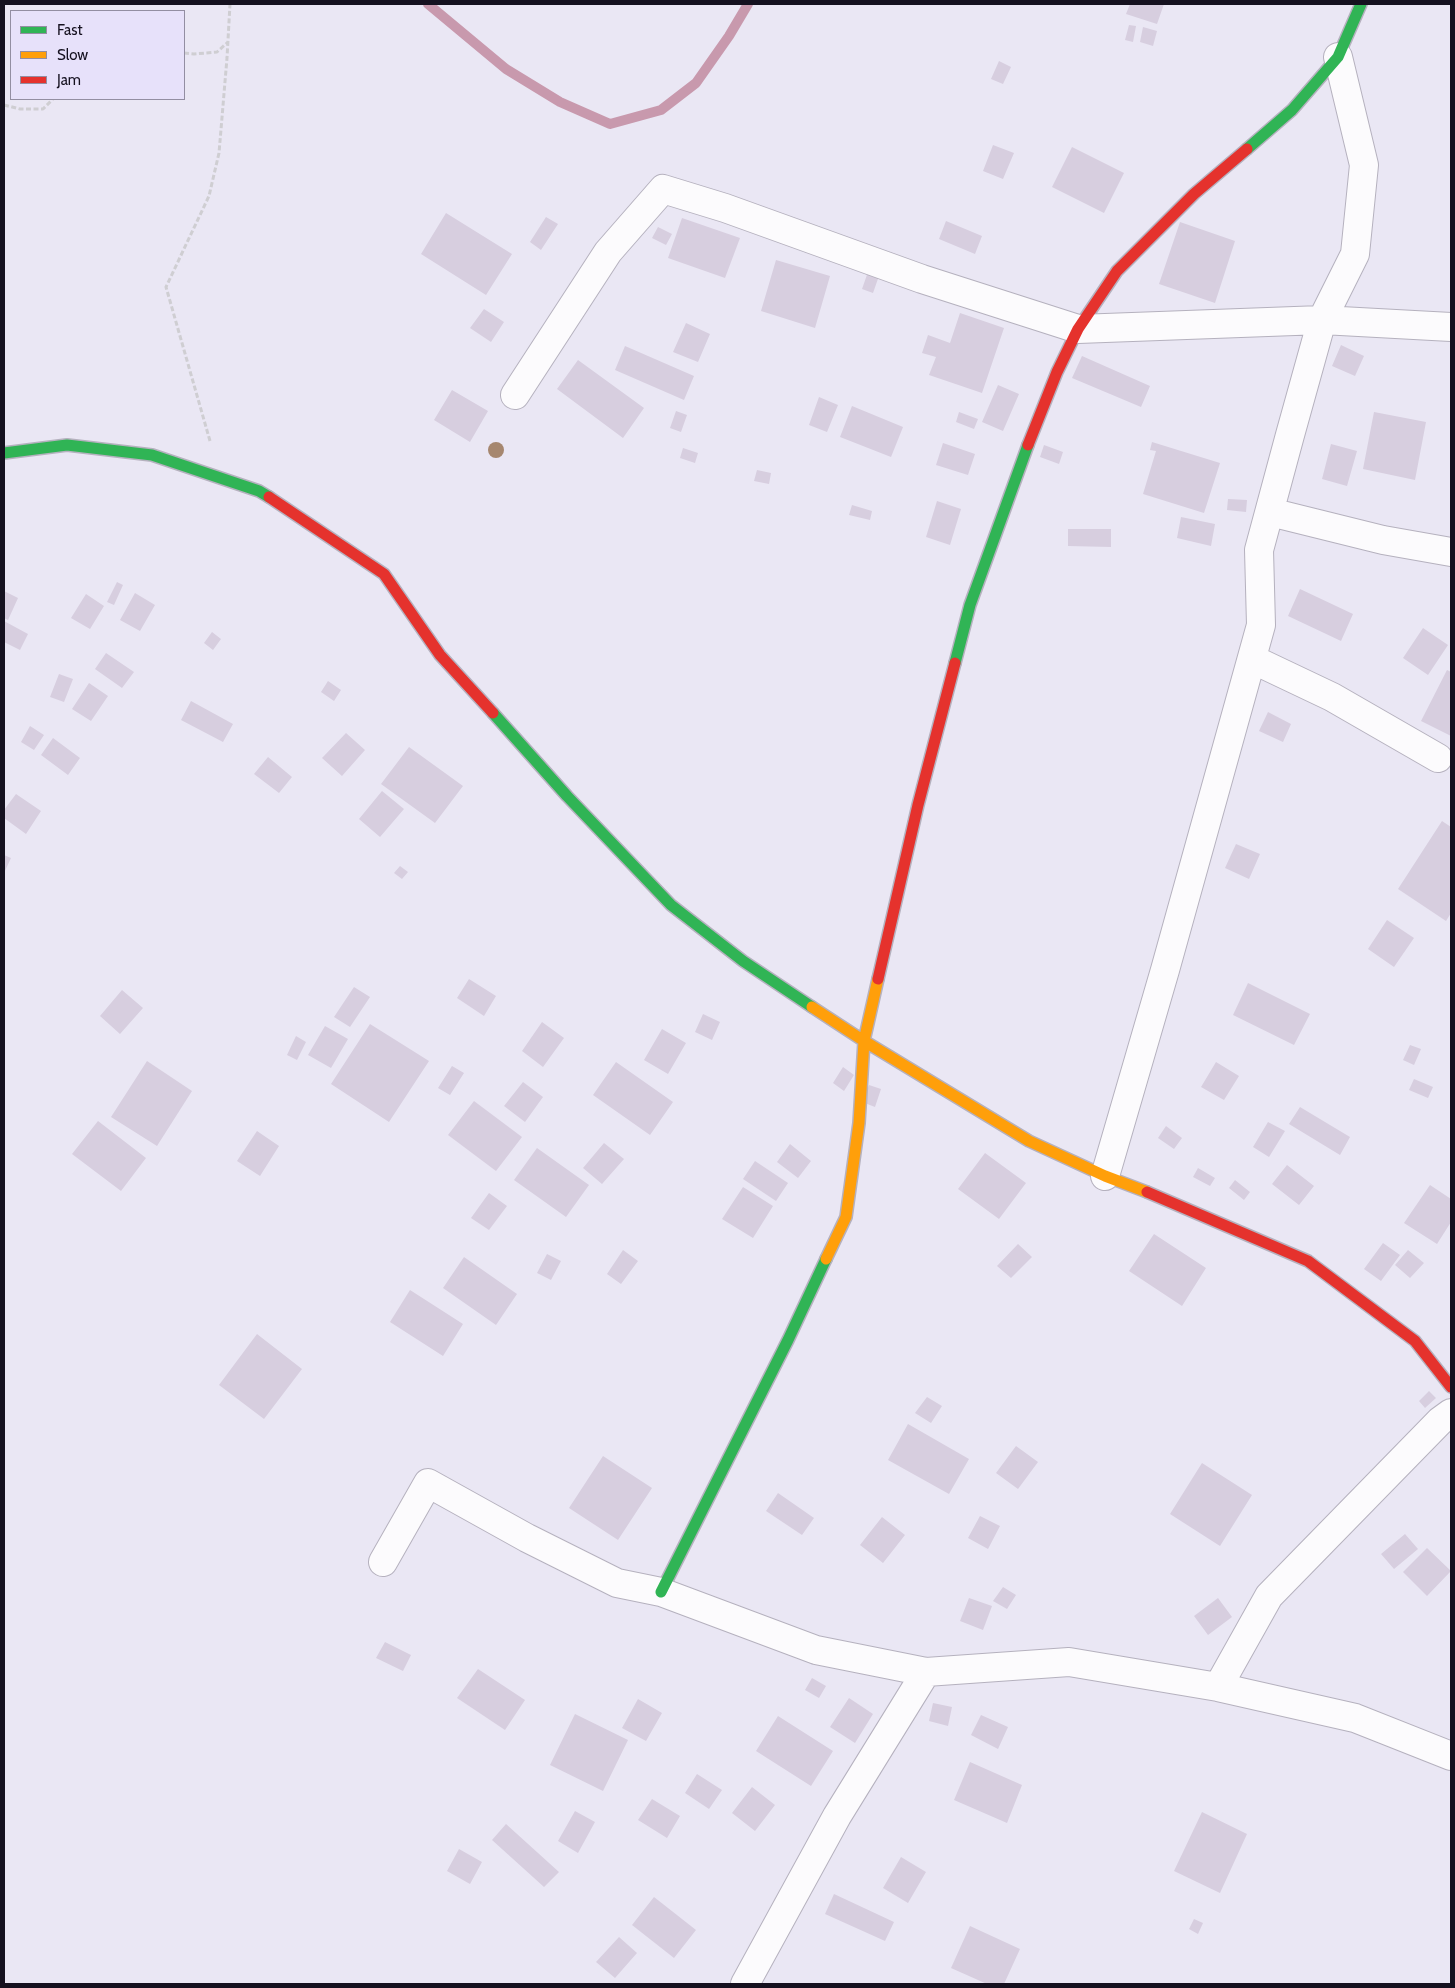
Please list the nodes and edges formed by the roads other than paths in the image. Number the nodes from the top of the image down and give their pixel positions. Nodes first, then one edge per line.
1 (1361, 4) edge
2 (1338, 57) junction
3 (1322, 320) junction
4 (1451, 327) edge
5 (1078, 330) junction
6 (515, 395) dead end
7 (4, 453) edge
8 (1270, 512) junction
9 (1451, 552) edge
10 (1252, 660) junction
11 (1438, 758) dead end
12 (864, 1041) junction
13 (1104, 1176) junction
14 (1451, 1387) edge
15 (1451, 1413) edge
16 (383, 1562) dead end
17 (661, 1592) junction
18 (926, 1672) junction
19 (1218, 1687) junction
20 (1451, 1756) edge
21 (745, 1984) edge

1 - 2 street
2 - 3 street
2 - 5 street
3 - 4 street
3 - 5 street
3 - 8 street
5 - 6 street
5 - 12 street
7 - 12 street
8 - 9 street
8 - 10 street
10 - 11 street
10 - 13 street
12 - 13 street
12 - 17 street
13 - 14 street
15 - 19 street
16 - 17 street
17 - 18 street
18 - 19 street
18 - 21 street
19 - 20 street

